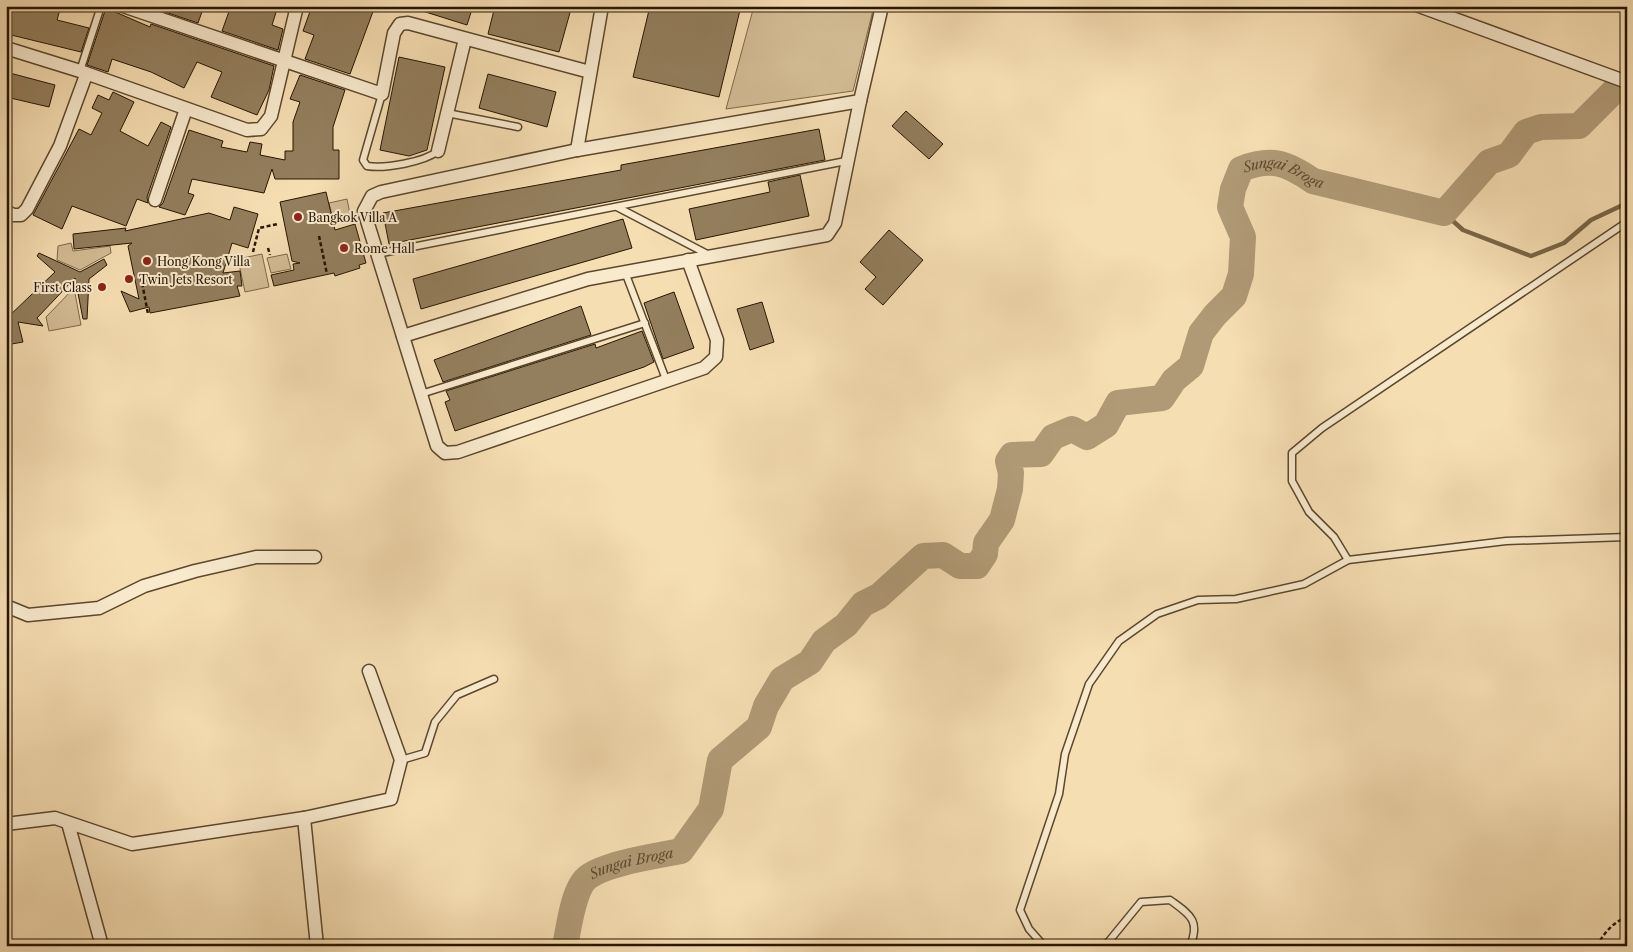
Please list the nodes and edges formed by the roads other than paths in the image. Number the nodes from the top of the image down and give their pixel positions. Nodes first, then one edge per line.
1 (101, 6) edge
2 (123, 6) edge
3 (297, 6) edge
4 (882, 6) edge
5 (1419, 6) edge
6 (598, 7) edge
7 (465, 39) junction
8 (6, 48) edge
9 (286, 60) junction
10 (590, 72) junction
11 (83, 73) junction
12 (1627, 82) edge
13 (382, 94) junction
14 (860, 101) junction
15 (186, 109) junction
16 (447, 113) junction
17 (518, 127) dead end
18 (577, 150) junction
19 (438, 151) joint
20 (846, 161) junction
21 (155, 200) dead end
22 (617, 207) junction
23 (6, 211) edge
24 (1627, 222) edge
25 (377, 254) junction
26 (712, 256) junction
27 (688, 260) junction
28 (625, 272) junction
29 (645, 323) junction
30 (403, 336) junction
31 (667, 382) junction
32 (420, 394) junction
33 (1627, 537) edge
34 (315, 557) dead end
35 (1348, 560) junction
36 (6, 606) edge
37 (369, 671) dead end
38 (494, 679) dead end
39 (401, 760) junction
40 (304, 818) junction
41 (68, 823) junction
42 (6, 824) edge
43 (102, 946) edge
44 (317, 946) edge
45 (1044, 946) edge
46 (1105, 946) edge
47 (1190, 946) edge

1 - 11 lane
2 - 9 street
3 - 9 street
4 - 14 street
5 - 12 street
6 - 10 street
7 - 10 street
7 - 13 street
7 - 16 street
8 - 11 street
9 - 13 street
9 - 15 street
10 - 18 street
11 - 15 street
11 - 23 street
13 - 19 lane
14 - 18 street
14 - 20 street
15 - 21 street
16 - 17 lane
16 - 19 street
18 - 25 street
20 - 22 lane
20 - 26 street
22 - 25 lane
22 - 26 lane
24 - 35 lane
25 - 30 street
26 - 27 street
27 - 28 street
27 - 31 street
28 - 29 lane
28 - 30 street
29 - 31 lane
29 - 32 lane
30 - 32 street
31 - 32 street
33 - 35 lane
34 - 36 street
35 - 45 lane
37 - 39 street
38 - 39 lane
39 - 40 street
40 - 41 street
40 - 44 street
41 - 42 street
41 - 43 street
46 - 47 lane

